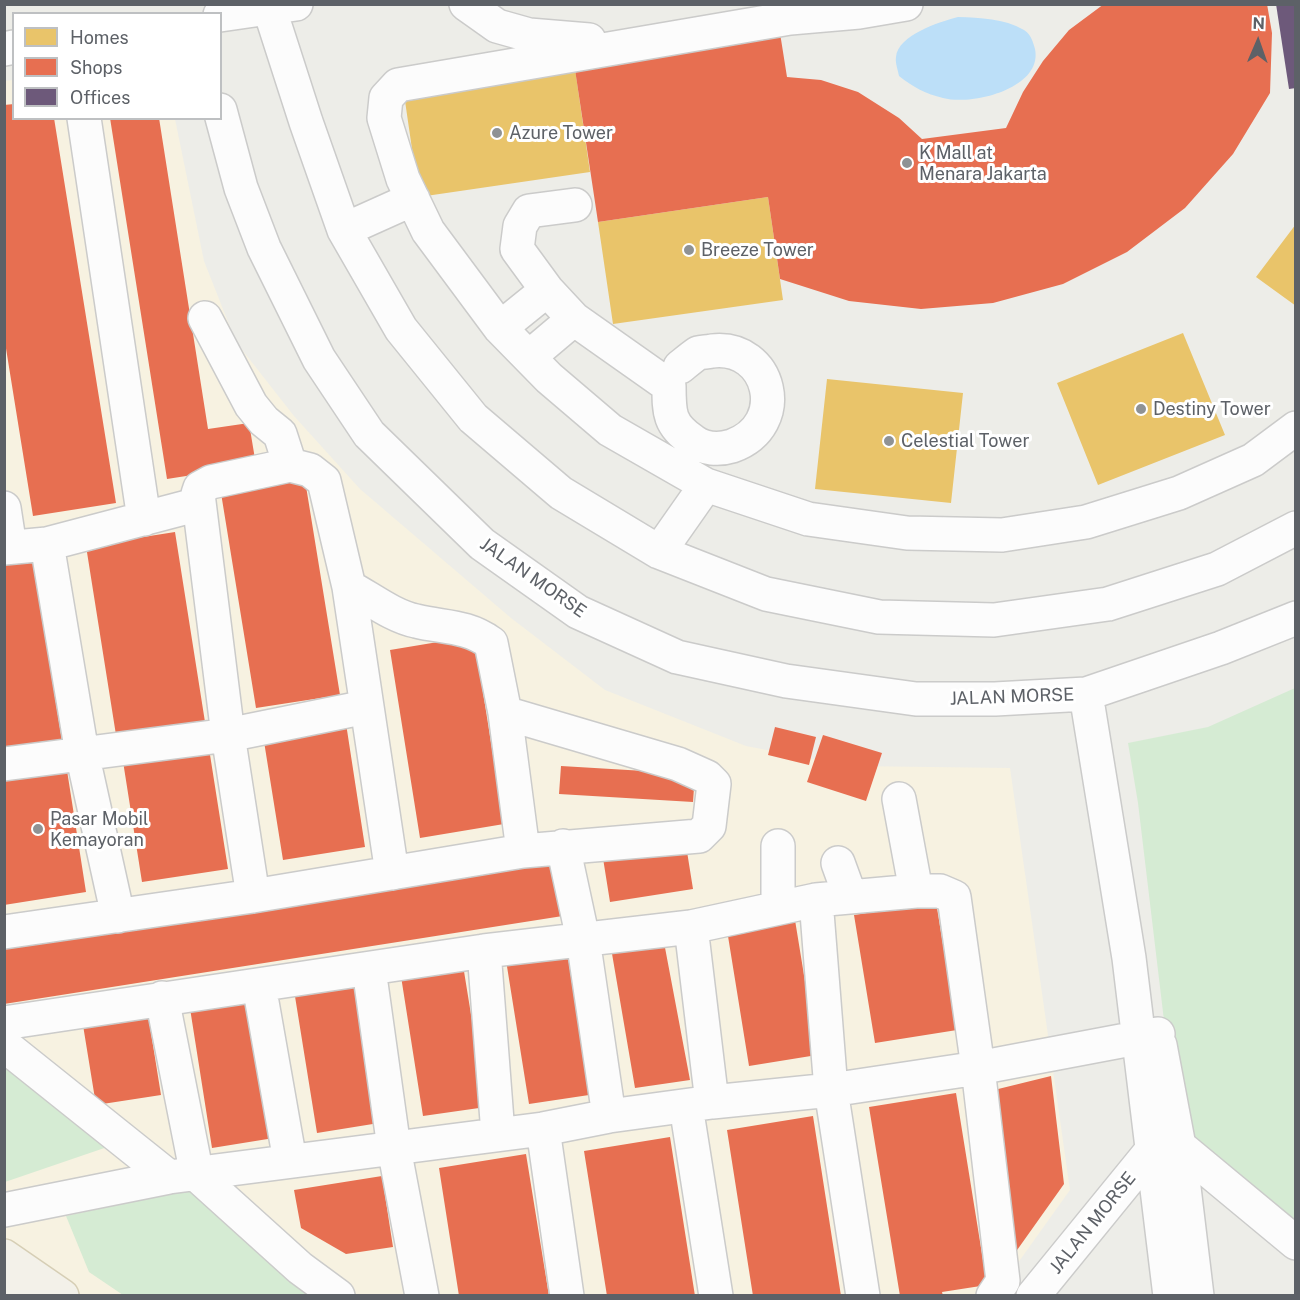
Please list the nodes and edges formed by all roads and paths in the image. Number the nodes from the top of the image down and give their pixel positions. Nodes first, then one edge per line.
1 (466, 4) edge
2 (906, 4) edge
3 (278, 6) edge
4 (222, 15) edge
5 (660, 40) junction
6 (222, 117) edge
7 (84, 120) edge
8 (413, 199) junction
9 (575, 205) dead end
10 (344, 230) junction
11 (547, 290) junction
12 (205, 318) dead end
13 (574, 319) junction
14 (500, 328) junction
15 (529, 357) junction
16 (680, 367) dead end
17 (1296, 428) edge
18 (290, 465) junction
19 (706, 485) junction
20 (199, 504) junction
21 (4, 508) edge
22 (144, 519) junction
23 (1296, 528) edge
24 (47, 544) junction
25 (7, 548) edge
26 (659, 552) junction
27 (349, 586) junction
28 (1296, 618) edge
29 (1086, 694) junction
30 (366, 707) junction
31 (505, 713) junction
32 (228, 735) junction
33 (82, 753) junction
34 (4, 764) edge
35 (899, 799) dead end
36 (563, 846) junction
37 (778, 846) dead end
38 (523, 851) junction
39 (838, 863) dead end
40 (392, 873) junction
41 (916, 891) junction
42 (253, 896) junction
43 (850, 896) junction
44 (816, 900) junction
45 (778, 907) junction
46 (118, 916) junction
47 (691, 927) junction
48 (4, 932) edge
49 (583, 939) junction
50 (484, 951) junction
51 (369, 969) junction
52 (259, 985) junction
53 (162, 998) junction
54 (4, 1023) edge
55 (1148, 1035) junction
56 (4, 1045) edge
57 (978, 1068) junction
58 (831, 1090) junction
59 (699, 1104) junction
60 (609, 1116) junction
61 (543, 1129) junction
62 (498, 1134) junction
63 (394, 1148) junction
64 (1166, 1148) junction
65 (290, 1161) junction
66 (183, 1176) junction
67 (4, 1210) edge
68 (1296, 1243) edge
69 (4, 1256) edge
70 (4, 1288) edge
71 (15, 1296) edge
72 (62, 1296) edge
73 (338, 1296) edge
74 (422, 1296) edge
75 (567, 1296) edge
76 (716, 1296) edge
77 (863, 1296) edge
78 (993, 1296) edge
79 (1033, 1296) edge
80 (1170, 1296) edge
81 (1197, 1296) edge

1 - 5 street
2 - 5 street
3 - 4 street
3 - 10 street
5 - 8 street
6 - 29 street, JALAN MORSE
7 - 22 street
8 - 10 street
8 - 14 street
9 - 11 street
10 - 26 street
11 - 13 street
11 - 14 street
12 - 18 street
13 - 15 street
13 - 16 street
14 - 15 street
15 - 19 street
17 - 19 street
18 - 20 street
18 - 27 street
19 - 26 street
20 - 22 street
20 - 32 street
21 - 25 street
22 - 24 street
23 - 26 street
24 - 25 street
24 - 33 street
27 - 30 street
27 - 31 street
28 - 29 street, JALAN MORSE
29 - 55 street, JALAN MORSE
30 - 32 street
30 - 40 street
31 - 36 street
31 - 38 street
32 - 33 street
32 - 42 street
33 - 34 street
33 - 46 street
35 - 41 street
36 - 38 street
36 - 49 street
37 - 45 street
38 - 40 street
39 - 43 street
40 - 42 street
41 - 43 street
41 - 57 street
42 - 46 street
43 - 44 street
44 - 45 street
44 - 58 street
45 - 47 street
46 - 48 street
47 - 49 street
47 - 59 street
49 - 50 street
49 - 60 street
50 - 51 street
50 - 62 street
51 - 52 street
51 - 63 street
52 - 53 street
52 - 65 street
53 - 54 street
53 - 66 street
55 - 57 street
55 - 64 street, JALAN MORSE
56 - 66 street
57 - 58 street
57 - 78 street
58 - 59 street
58 - 77 street
59 - 60 street
59 - 76 street
60 - 61 street
61 - 62 street
61 - 75 street
62 - 63 street
63 - 65 street
63 - 74 street
64 - 68 street
64 - 79 street, JALAN MORSE
64 - 80 street, JALAN MORSE
64 - 81 street, JALAN MORSE
65 - 66 street
66 - 67 street
66 - 73 street
69 - 72 main road
70 - 71 main road

